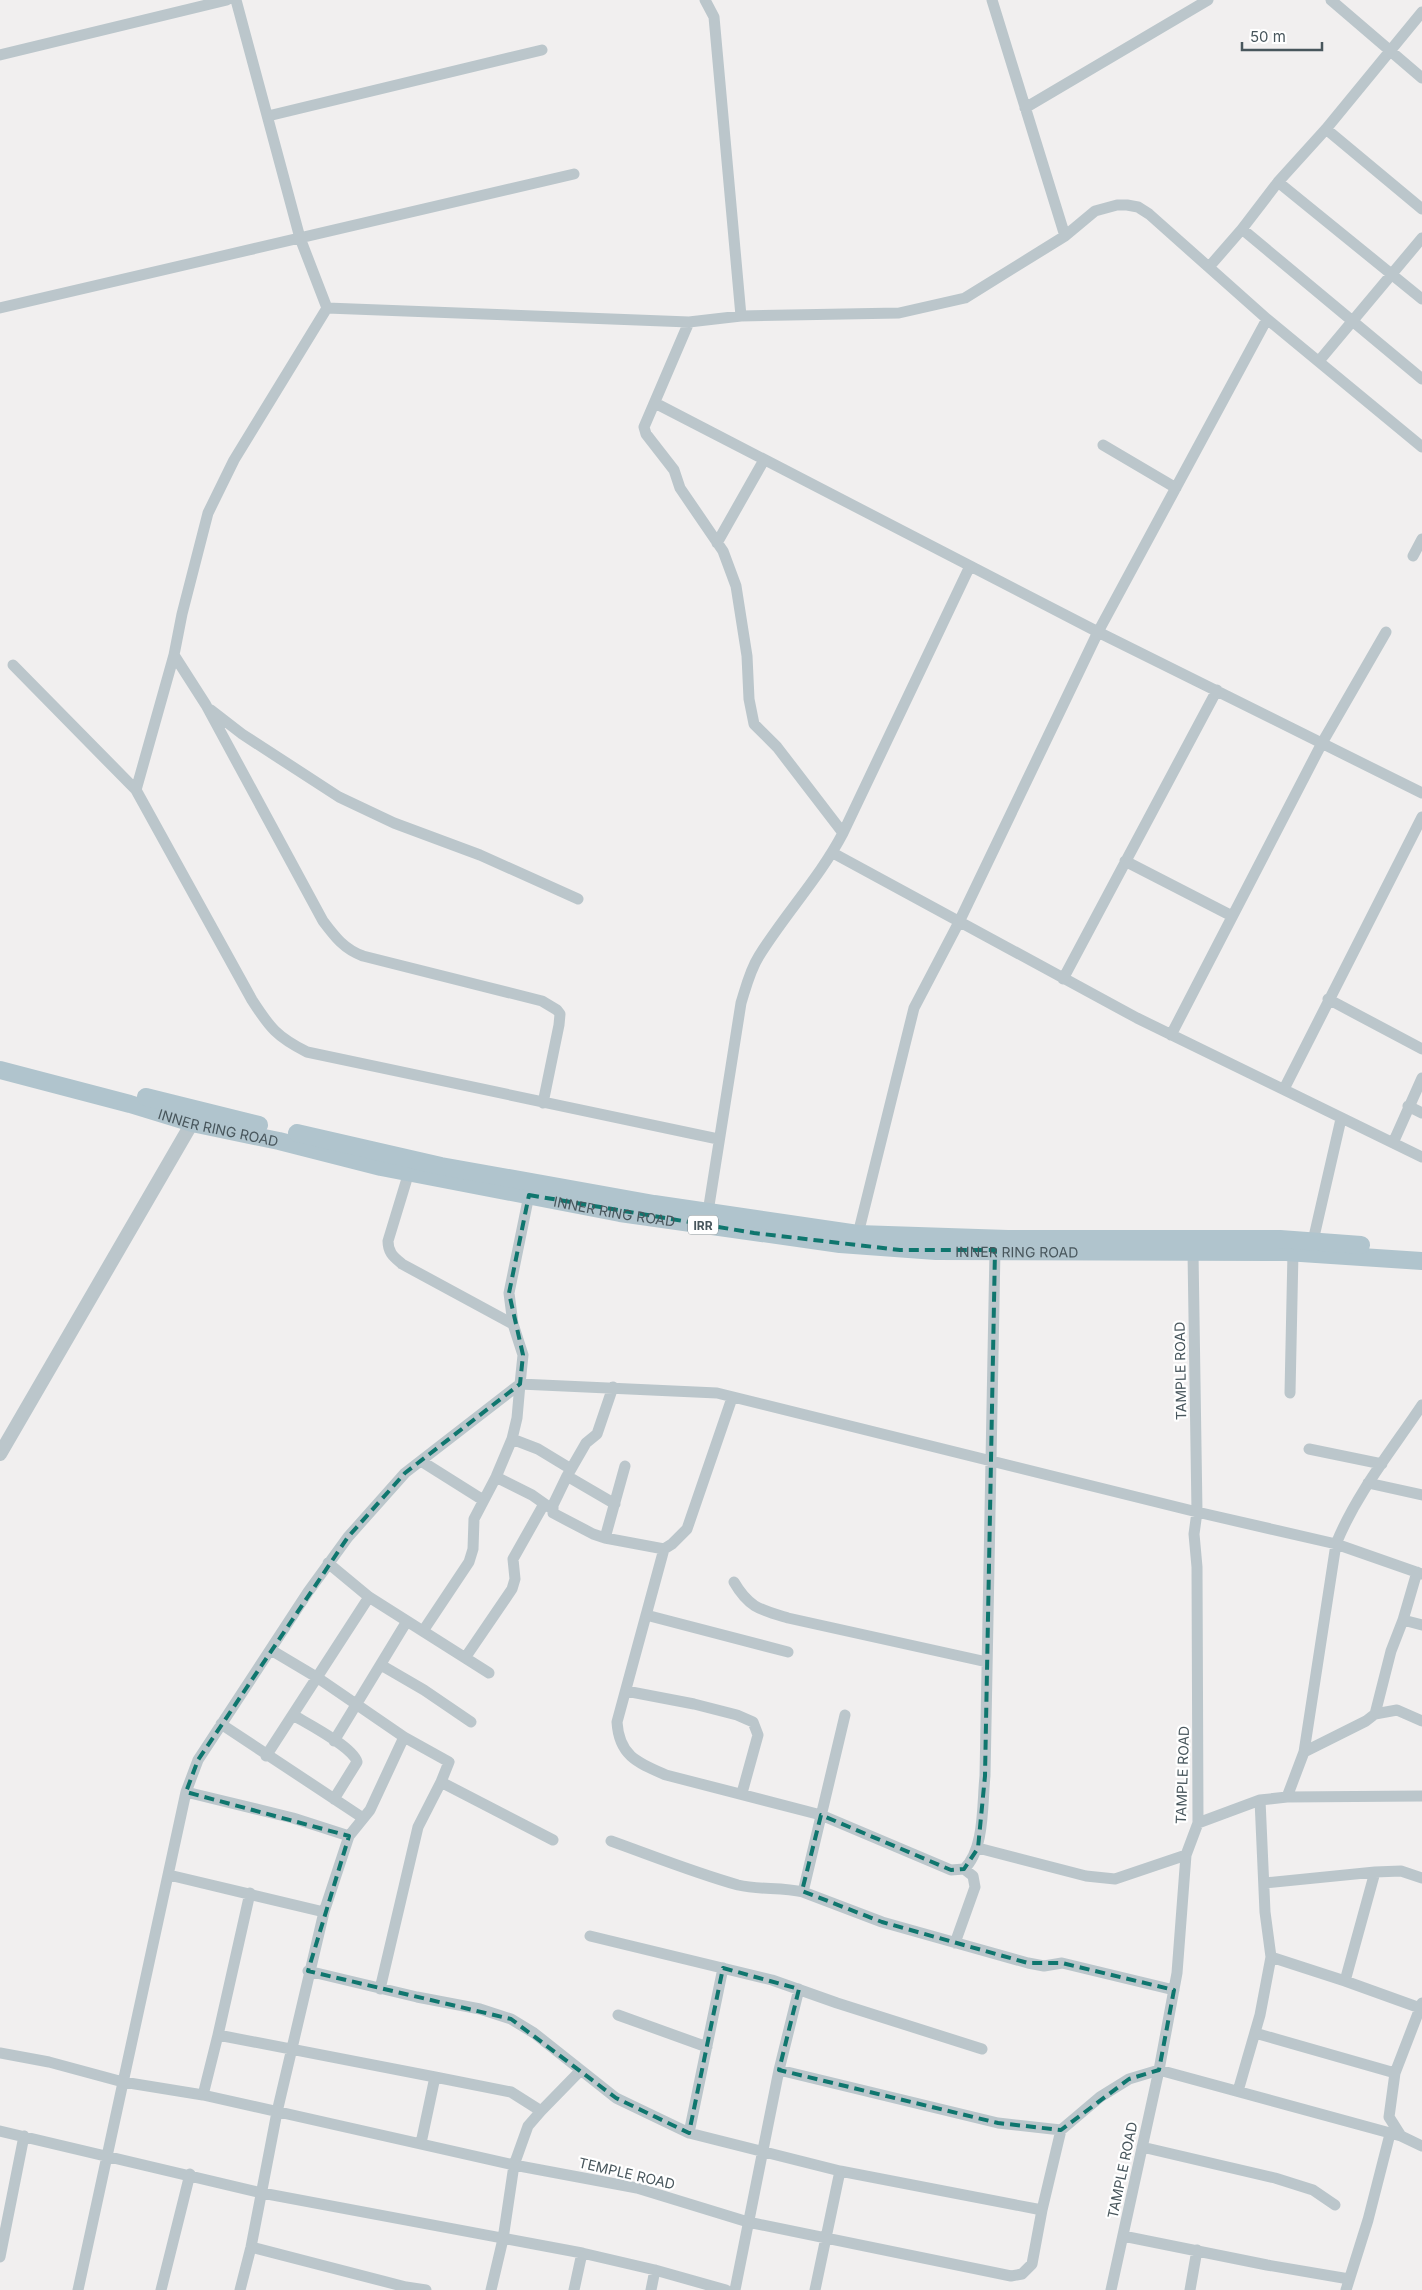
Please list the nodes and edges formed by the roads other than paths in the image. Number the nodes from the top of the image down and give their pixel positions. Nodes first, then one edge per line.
1 (227, 0) edge
2 (236, 0) edge
3 (705, 0) edge
4 (992, 0) edge
5 (1208, 0) edge
6 (1331, 0) edge
7 (1422, 12) edge
8 (542, 50) dead end
9 (1390, 50) junction
10 (0, 55) edge
11 (1422, 78) edge
12 (1025, 108) junction
13 (268, 116) junction
14 (1326, 129) junction
15 (574, 174) dead end
16 (1278, 182) junction
17 (1422, 209) edge
18 (1242, 229) junction
19 (1065, 236) junction
20 (300, 238) junction
21 (1422, 238) edge
22 (1209, 268) junction
23 (1392, 274) junction
24 (1422, 299) edge
25 (0, 308) edge
26 (327, 308) junction
27 (741, 316) junction
28 (1267, 319) junction
29 (689, 322) junction
30 (1353, 322) junction
31 (1319, 361) junction
32 (1422, 379) edge
33 (655, 403) junction
34 (1103, 445) dead end
35 (1422, 447) edge
36 (764, 460) junction
37 (1176, 488) junction
38 (1422, 539) edge
39 (718, 543) junction
40 (1413, 556) dead end
41 (970, 566) junction
42 (1098, 632) junction
43 (1386, 632) dead end
44 (174, 655) junction
45 (13, 664) dead end
46 (1216, 690) junction
47 (206, 705) junction
48 (1322, 743) junction
49 (136, 790) junction
50 (1422, 794) edge
51 (1422, 817) edge
52 (843, 833) junction
53 (833, 853) junction
54 (1126, 860) junction
55 (578, 899) dead end
56 (1232, 916) junction
57 (959, 922) junction
58 (1063, 979) junction
59 (1328, 999) junction
60 (1170, 1035) junction
61 (1422, 1049) edge
62 (0, 1060) edge
63 (0, 1070) edge
64 (1422, 1078) edge
65 (1284, 1090) junction
66 (543, 1103) junction
67 (1408, 1106) junction
68 (1422, 1113) edge
69 (198, 1118) junction
70 (1341, 1119) junction
71 (718, 1139) junction
72 (1393, 1143) junction
73 (1422, 1157) edge
74 (408, 1172) junction
75 (529, 1195) junction
76 (708, 1212) junction
77 (860, 1241) junction
78 (1313, 1241) junction
79 (995, 1250) junction
80 (1422, 1250) edge
81 (1194, 1252) junction
82 (1293, 1252) junction
83 (1422, 1261) edge
84 (513, 1324) junction
85 (520, 1384) junction
86 (613, 1387) junction
87 (1290, 1393) dead end
88 (732, 1398) junction
89 (1421, 1407) edge
90 (512, 1439) junction
91 (1309, 1449) dead end
92 (0, 1454) edge
93 (422, 1461) junction
94 (991, 1461) junction
95 (1382, 1464) junction
96 (625, 1466) dead end
97 (569, 1473) junction
98 (496, 1477) junction
99 (1368, 1483) junction
100 (1422, 1495) edge
101 (483, 1500) junction
102 (614, 1504) junction
103 (548, 1506) junction
104 (1197, 1512) junction
105 (606, 1538) junction
106 (1336, 1544) junction
107 (664, 1548) junction
108 (328, 1563) junction
109 (1419, 1573) edge
110 (734, 1582) dead end
111 (369, 1596) junction
112 (646, 1615) junction
113 (1403, 1620) junction
114 (407, 1621) junction
115 (1422, 1625) edge
116 (424, 1631) junction
117 (271, 1650) junction
118 (788, 1652) dead end
119 (466, 1658) junction
120 (987, 1662) junction
121 (381, 1665) junction
122 (489, 1673) dead end
123 (318, 1678) junction
124 (626, 1691) junction
125 (356, 1704) junction
126 (1375, 1714) junction
127 (293, 1715) junction
128 (845, 1715) dead end
129 (1422, 1721) edge
130 (471, 1722) dead end
131 (221, 1724) junction
132 (404, 1737) junction
133 (334, 1741) junction
134 (1304, 1752) junction
135 (266, 1756) junction
136 (441, 1782) junction
137 (186, 1792) junction
138 (742, 1793) junction
139 (1421, 1795) edge
140 (1287, 1797) junction
141 (334, 1798) junction
142 (1260, 1800) junction
143 (821, 1815) junction
144 (363, 1818) junction
145 (1198, 1823) junction
146 (349, 1836) junction
147 (553, 1840) dead end
148 (611, 1841) dead end
149 (978, 1848) junction
150 (1186, 1855) junction
151 (964, 1869) junction
152 (1375, 1872) junction
153 (169, 1875) junction
154 (1422, 1878) edge
155 (1264, 1883) junction
156 (803, 1892) junction
157 (250, 1893) junction
158 (324, 1912) junction
159 (590, 1936) dead end
160 (955, 1943) junction
161 (1271, 1957) junction
162 (723, 1968) junction
163 (308, 1971) junction
164 (1345, 1981) junction
165 (380, 1989) junction
166 (799, 1989) junction
167 (1174, 1990) junction
168 (1421, 2006) edge
169 (618, 2015) dead end
170 (1255, 2034) junction
171 (218, 2035) junction
172 (707, 2047) junction
173 (291, 2048) junction
174 (982, 2049) dead end
175 (0, 2053) edge
176 (779, 2070) junction
177 (1159, 2070) junction
178 (580, 2071) junction
179 (1395, 2073) junction
180 (435, 2076) junction
181 (122, 2082) junction
182 (1238, 2091) junction
183 (203, 2095) junction
184 (541, 2111) junction
185 (277, 2112) junction
186 (1061, 2130) junction
187 (0, 2131) edge
188 (689, 2133) junction
189 (1395, 2135) junction
190 (24, 2136) junction
191 (421, 2143) junction
192 (1422, 2146) edge
193 (1142, 2147) junction
194 (762, 2152) junction
195 (107, 2157) junction
196 (514, 2165) junction
197 (840, 2171) junction
198 (190, 2174) junction
199 (262, 2192) junction
200 (1335, 2205) dead end
201 (1042, 2210) junction
202 (748, 2222) junction
203 (1123, 2236) junction
204 (826, 2238) junction
205 (503, 2239) junction
206 (251, 2247) junction
207 (1197, 2250) junction
208 (582, 2253) junction
209 (0, 2258) edge
210 (655, 2270) junction
211 (1348, 2284) edge
212 (78, 2290) edge
213 (161, 2290) edge
214 (240, 2290) edge
215 (426, 2290) edge
216 (491, 2290) edge
217 (574, 2290) edge
218 (651, 2290) edge
219 (726, 2290) edge
220 (735, 2290) edge
221 (815, 2290) edge
222 (1111, 2290) edge
223 (1190, 2290) edge

1 - 10 street
2 - 13 street
3 - 27 street
4 - 12 street
5 - 12 street
6 - 9 street
7 - 9 street
8 - 13 street
9 - 11 street
9 - 14 street
12 - 19 street
13 - 20 street
14 - 16 street
14 - 17 street
15 - 20 street
16 - 18 street
16 - 23 street
18 - 22 street
18 - 30 street
19 - 22 street
19 - 27 street
20 - 25 street
20 - 26 street
21 - 23 street
22 - 28 street
23 - 24 street
23 - 30 street
26 - 29 street
26 - 44 street
27 - 29 street
28 - 31 street
28 - 37 street
29 - 33 street
30 - 31 street
30 - 32 street
31 - 35 street
33 - 36 street
33 - 39 street
34 - 37 street
36 - 39 street
36 - 41 street
37 - 42 street
38 - 40 street
39 - 52 street
41 - 42 street
41 - 52 street
42 - 46 street
42 - 57 street
43 - 48 street
44 - 47 street
44 - 49 street
45 - 49 street
46 - 48 street
46 - 54 street
47 - 55 street
47 - 66 street
48 - 50 street
48 - 56 street
49 - 66 street
51 - 59 street
52 - 53 street
53 - 57 street
53 - 71 street
54 - 56 street
54 - 58 street
56 - 60 street
57 - 58 street
57 - 77 street
58 - 60 street
59 - 61 street
59 - 65 street
60 - 65 street
62 - 69 main road, INNER RING ROAD / IRR
63 - 69 main road, INNER RING ROAD / IRR
64 - 67 street
65 - 70 street
66 - 71 street
67 - 68 street
67 - 72 street
69 - 74 main road, INNER RING ROAD / IRR
69 - 76 main road, INNER RING ROAD / IRR
69 - 92 street
70 - 72 street
70 - 78 street
71 - 76 street
72 - 73 street
74 - 75 main road, INNER RING ROAD / IRR
74 - 84 street
75 - 77 main road, INNER RING ROAD / IRR
75 - 84 street
76 - 77 main road, INNER RING ROAD / IRR
77 - 78 main road, INNER RING ROAD / IRR
77 - 79 main road, INNER RING ROAD / IRR
78 - 80 main road, INNER RING ROAD / IRR
79 - 81 main road, INNER RING ROAD / IRR
79 - 94 street
81 - 82 main road, INNER RING ROAD / IRR
81 - 104 street, TAMPLE ROAD
82 - 83 main road, INNER RING ROAD / IRR
82 - 87 street
84 - 85 street
85 - 86 street
85 - 90 street
85 - 93 street
86 - 88 street
86 - 97 street
88 - 94 street
88 - 107 street
89 - 95 street
90 - 97 street
90 - 98 street
91 - 95 street
93 - 101 street
93 - 108 street
94 - 104 street
94 - 120 street
95 - 99 street
96 - 102 street
97 - 102 street
97 - 103 street
98 - 101 street
98 - 103 street
99 - 100 street
99 - 106 street
101 - 116 street
102 - 105 street
103 - 105 street
103 - 119 street
104 - 106 street
104 - 145 street, TAMPLE ROAD
105 - 107 street
106 - 109 street
106 - 134 street
107 - 112 street
108 - 111 street
108 - 117 street
109 - 113 street
110 - 120 street
111 - 114 street
111 - 123 street
112 - 118 street
112 - 124 street
113 - 115 street
113 - 126 street
114 - 116 street
114 - 121 street
116 - 119 street
117 - 123 street
117 - 131 street
119 - 122 street
120 - 149 street
121 - 125 street
121 - 130 street
123 - 125 street
123 - 127 street
124 - 138 street
124 - 138 street
125 - 132 street
125 - 133 street
126 - 129 street
126 - 134 street
127 - 133 street
127 - 135 street
128 - 143 street
131 - 135 street
131 - 137 street
132 - 136 street
132 - 144 street
133 - 141 street
134 - 140 street
135 - 141 street
136 - 147 street
136 - 165 street
137 - 146 street
137 - 153 street
138 - 143 street
139 - 140 street
140 - 142 street
141 - 144 street
142 - 145 street
142 - 155 street
143 - 151 street
143 - 156 street
144 - 146 street
145 - 150 street, TAMPLE ROAD
146 - 158 street
148 - 156 street
149 - 150 street
149 - 151 street
150 - 167 street, TAMPLE ROAD
151 - 160 street
152 - 154 street
152 - 155 street
152 - 164 street
153 - 157 street
153 - 181 street
155 - 161 street
156 - 160 street
157 - 158 street
157 - 171 street
158 - 163 street
159 - 162 street
160 - 167 street
161 - 164 street
161 - 170 street
162 - 166 street
162 - 172 street
163 - 165 street
163 - 173 street
164 - 168 street
165 - 178 street
166 - 174 street
166 - 176 street
167 - 177 street, TAMPLE ROAD
168 - 179 street
169 - 172 street
170 - 179 street
170 - 182 street
171 - 173 street
171 - 183 street
172 - 188 street
173 - 180 street
173 - 185 street
175 - 181 street, TEMPLE ROAD
176 - 186 street
176 - 194 street
177 - 182 street
177 - 186 street
177 - 193 street, TAMPLE ROAD
178 - 184 street
178 - 188 street
179 - 189 street
180 - 184 street
180 - 191 street
181 - 183 street, TEMPLE ROAD
181 - 195 street
182 - 189 street
183 - 185 street, TEMPLE ROAD
184 - 196 street
185 - 191 street, TEMPLE ROAD
185 - 199 street
186 - 201 street, TEMPLE ROAD
187 - 190 street
188 - 194 street
189 - 192 street
189 - 211 street
190 - 195 street
190 - 209 street
191 - 196 street, TEMPLE ROAD
193 - 200 street
193 - 203 street, TAMPLE ROAD
194 - 197 street
194 - 202 street
195 - 198 street
195 - 212 street
196 - 202 street, TEMPLE ROAD
196 - 205 street
197 - 201 street
197 - 204 street
198 - 199 street
198 - 213 street
199 - 205 street
199 - 206 street
201 - 204 street, TEMPLE ROAD
202 - 204 street, TEMPLE ROAD
202 - 220 street
203 - 207 street
203 - 222 street, TAMPLE ROAD
204 - 221 street
205 - 208 street
205 - 216 street
206 - 214 street
206 - 215 street
207 - 211 street
207 - 223 street
208 - 210 street
208 - 217 street
210 - 218 street
210 - 219 street

